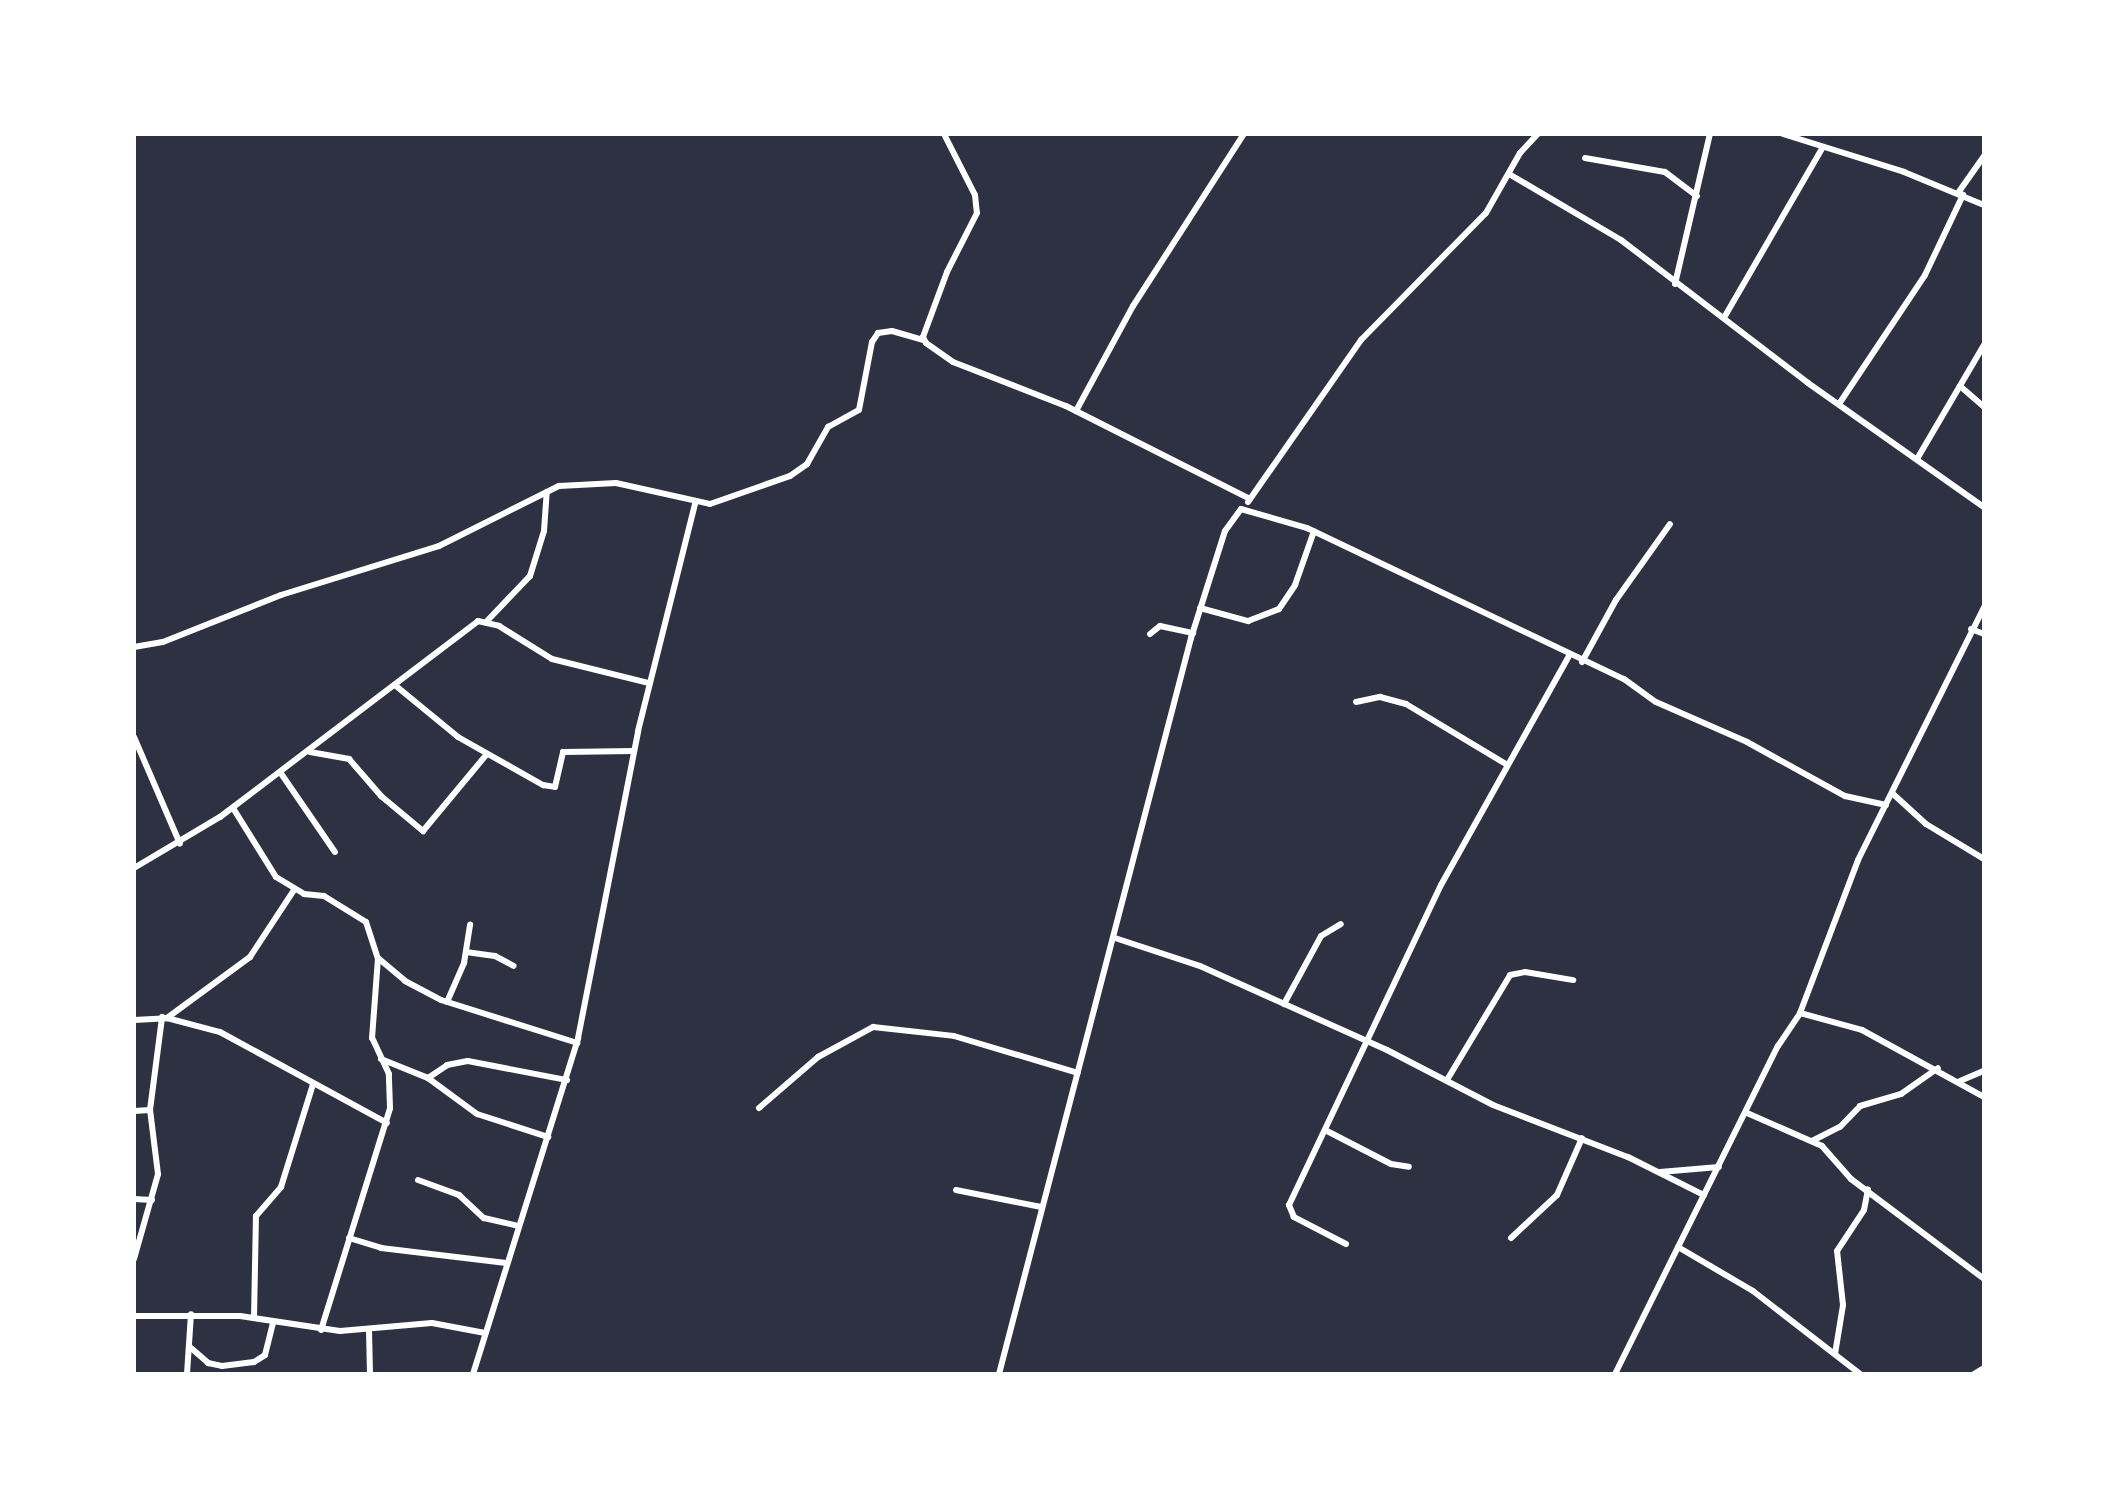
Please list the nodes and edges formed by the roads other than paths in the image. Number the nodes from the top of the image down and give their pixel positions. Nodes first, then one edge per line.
1 (944, 134) edge
2 (1244, 134) edge
3 (1538, 134) edge
4 (1710, 134) edge
5 (1783, 134) edge
6 (1823, 147) junction
7 (1984, 156) edge
8 (1585, 158) dead end
9 (1509, 174) junction
10 (1960, 194) junction
11 (1697, 196) junction
12 (1984, 205) edge
13 (1675, 284) junction
14 (1725, 316) junction
15 (924, 340) junction
16 (1984, 345) edge
17 (1960, 386) junction
18 (1839, 404) junction
19 (1984, 407) edge
20 (1076, 411) junction
21 (1917, 459) junction
22 (547, 492) junction
23 (1250, 499) junction
24 (695, 504) junction
25 (1984, 507) edge
26 (1244, 509) junction
27 (1670, 524) dead end
28 (1314, 531) junction
29 (1984, 607) edge
30 (1200, 608) junction
31 (487, 621) junction
32 (1971, 629) junction
33 (1193, 633) junction
34 (1150, 634) dead end
35 (1984, 634) edge
36 (134, 647) edge
37 (1569, 656) junction
38 (1582, 662) junction
39 (648, 683) junction
40 (396, 686) junction
41 (1356, 702) dead end
42 (134, 737) edge
43 (634, 751) junction
44 (310, 752) junction
45 (486, 755) junction
46 (1506, 764) junction
47 (280, 772) junction
48 (1892, 793) junction
49 (1886, 805) junction
50 (233, 808) junction
51 (180, 844) junction
52 (335, 852) dead end
53 (1984, 859) edge
54 (134, 868) edge
55 (294, 890) junction
56 (470, 924) dead end
57 (1341, 924) dead end
58 (1115, 938) junction
59 (466, 952) junction
60 (378, 958) junction
61 (514, 966) dead end
62 (1573, 980) dead end
63 (447, 1002) junction
64 (1284, 1004) junction
65 (1800, 1013) junction
66 (164, 1018) junction
67 (134, 1020) edge
68 (1368, 1041) junction
69 (577, 1043) junction
70 (381, 1059) junction
71 (1938, 1068) junction
72 (1984, 1071) edge
73 (1078, 1073) junction
74 (428, 1078) junction
75 (567, 1080) junction
76 (1447, 1080) junction
77 (1960, 1081) junction
78 (313, 1084) junction
79 (1984, 1097) edge
80 (759, 1108) dead end
81 (150, 1110) junction
82 (134, 1111) edge
83 (1747, 1113) junction
84 (387, 1123) junction
85 (1327, 1131) junction
86 (548, 1137) junction
87 (1582, 1138) junction
88 (1811, 1142) junction
89 (1409, 1167) dead end
90 (1719, 1167) junction
91 (1660, 1172) junction
92 (418, 1180) dead end
93 (1868, 1189) junction
94 (956, 1190) dead end
95 (1704, 1195) junction
96 (134, 1199) edge
97 (152, 1200) junction
98 (1041, 1207) junction
99 (518, 1226) junction
100 (349, 1238) junction
101 (1511, 1238) dead end
102 (1346, 1244) dead end
103 (1678, 1247) junction
104 (134, 1259) edge
105 (506, 1263) junction
106 (1984, 1279) edge
107 (191, 1314) junction
108 (134, 1316) edge
109 (254, 1318) junction
110 (273, 1322) junction
111 (321, 1330) junction
112 (369, 1330) junction
113 (485, 1333) junction
114 (191, 1348) junction
115 (1835, 1354) junction
116 (1984, 1368) edge
117 (187, 1374) edge
118 (370, 1374) edge
119 (473, 1374) edge
120 (999, 1374) edge
121 (1615, 1374) edge
122 (1860, 1374) edge
123 (1974, 1374) edge

1 - 15 street
2 - 20 street
3 - 9 street
4 - 11 street
5 - 6 street
6 - 10 street
6 - 14 street
7 - 10 street
8 - 11 street
9 - 13 street
9 - 23 street
10 - 12 street
10 - 18 street
11 - 13 street
13 - 14 street
14 - 18 street
15 - 20 street
15 - 24 street
16 - 17 street
17 - 19 street
17 - 21 street
18 - 21 street
20 - 23 street
21 - 25 street
22 - 24 street
22 - 31 street
22 - 36 street
23 - 26 street
24 - 39 street
26 - 28 street
26 - 30 street
27 - 38 street
28 - 30 street
28 - 37 street
29 - 32 street
30 - 33 street
31 - 39 street
31 - 40 street
32 - 35 street
32 - 48 street
33 - 34 street
33 - 58 street
37 - 38 street
37 - 46 street
38 - 49 street
39 - 43 street
40 - 44 street
40 - 45 street
41 - 46 street
42 - 51 street
43 - 45 street
43 - 69 street
44 - 45 street
44 - 47 street
46 - 68 street
47 - 50 street
47 - 52 street
48 - 49 street
48 - 53 street
49 - 65 street
50 - 51 street
50 - 55 street
51 - 54 street
55 - 60 street
55 - 66 street
56 - 59 street
57 - 64 street
58 - 64 street
58 - 73 street
59 - 61 street
59 - 63 street
60 - 63 street
60 - 70 street
62 - 76 street
63 - 69 street
64 - 68 street
65 - 71 street
65 - 83 street
66 - 67 street
66 - 78 street
66 - 81 street
68 - 76 street
68 - 85 street
69 - 75 street
70 - 74 street
70 - 84 street
71 - 77 street
71 - 88 street
72 - 77 street
73 - 80 street
73 - 98 street
74 - 75 street
74 - 86 street
75 - 86 street
76 - 87 street
77 - 79 street
78 - 84 street
78 - 109 street
81 - 82 street
81 - 97 street
83 - 88 street
83 - 90 street
84 - 100 street
85 - 89 street
85 - 102 street
86 - 99 street
87 - 91 street
87 - 101 street
88 - 93 street
90 - 91 street
90 - 95 street
91 - 95 street
92 - 99 street
93 - 106 street
93 - 115 street
94 - 98 street
95 - 103 street
96 - 97 street
97 - 104 street
98 - 120 street
99 - 105 street
100 - 105 street
100 - 111 street
103 - 115 street
103 - 121 street
105 - 113 street
107 - 108 street
107 - 109 street
107 - 114 street
109 - 110 street
110 - 111 street
110 - 114 street
111 - 112 street
112 - 113 street
112 - 118 street
113 - 119 street
114 - 117 street
115 - 122 street
116 - 123 street

